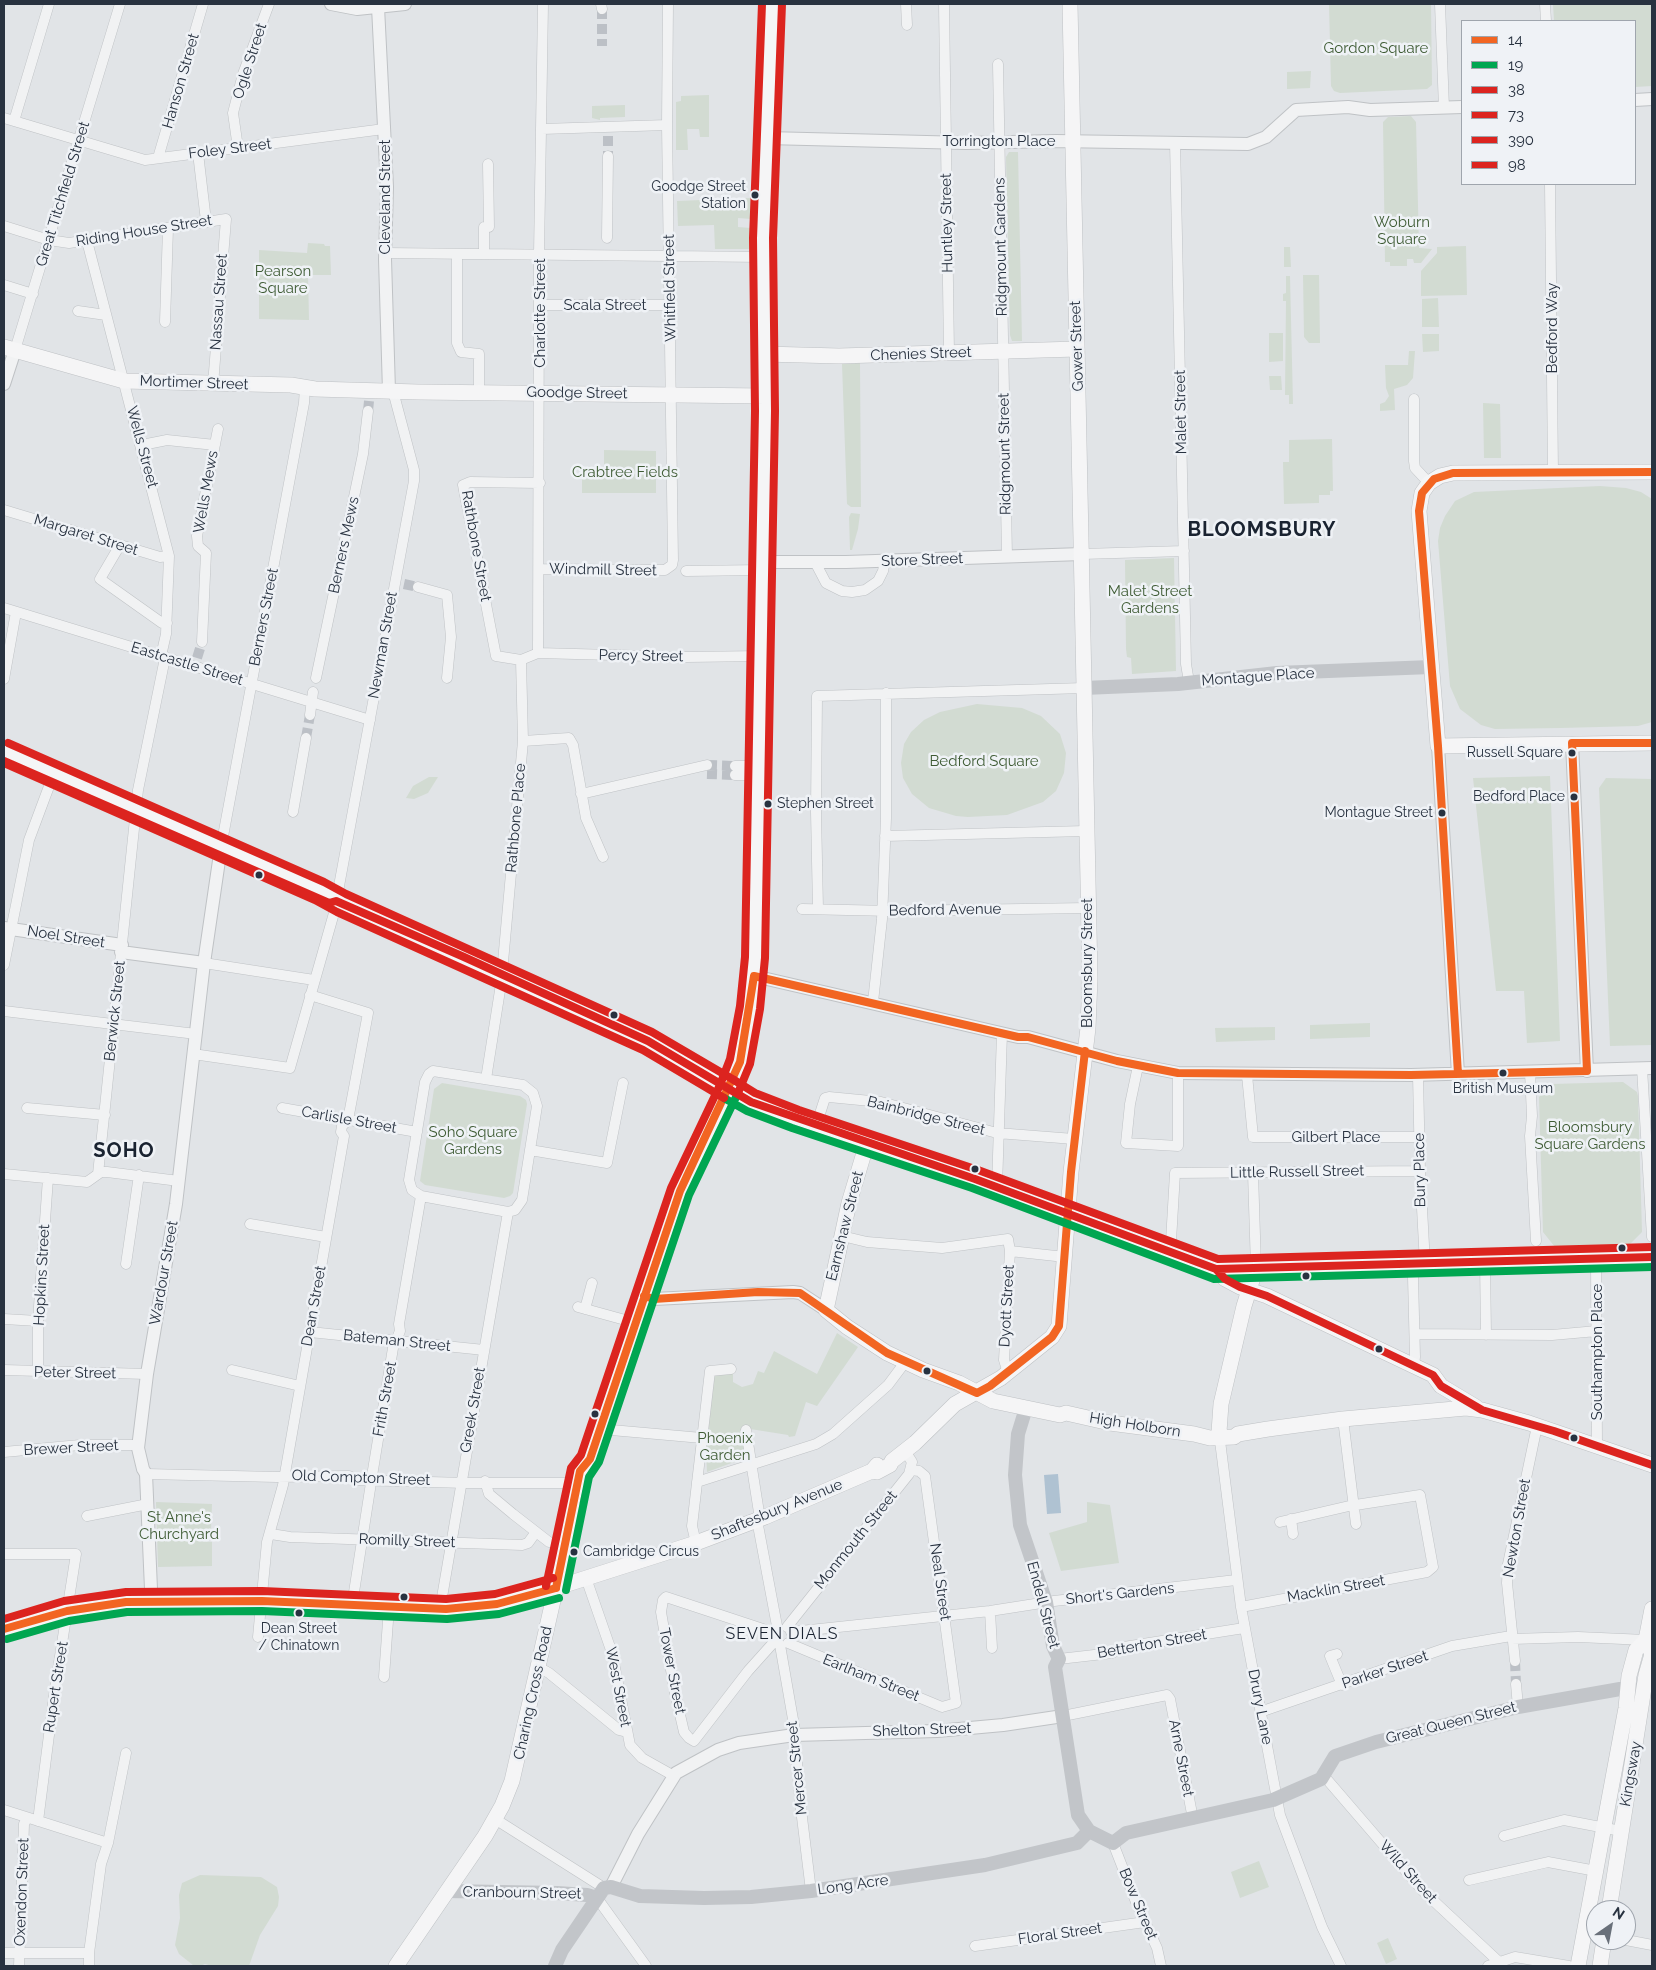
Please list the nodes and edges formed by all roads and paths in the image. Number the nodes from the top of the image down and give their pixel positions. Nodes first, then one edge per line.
1 (49, 4) edge
2 (120, 4) edge
3 (203, 4) edge
4 (269, 4) edge
5 (331, 4) edge
6 (405, 4) edge
7 (543, 4) edge
8 (668, 4) edge
9 (772, 4) edge
10 (906, 4) edge
11 (944, 4) edge
12 (1070, 4) edge
13 (1440, 4) edge
14 (1545, 4) edge
15 (378, 6) edge
16 (1546, 20) edge
17 (906, 25) dead end
18 (998, 64) dead end
19 (1652, 99) edge
20 (1636, 100) edge
21 (1461, 107) edge
22 (1444, 108) junction
23 (9, 119) edge
24 (666, 125) junction
25 (384, 129) junction
26 (542, 129) junction
27 (767, 138) junction
28 (79, 140) junction
29 (1072, 141) junction
30 (945, 142) junction
31 (999, 142) junction
32 (1175, 142) junction
33 (238, 148) junction
34 (198, 153) junction
35 (608, 156) tunnel mouth
36 (158, 158) junction
37 (488, 164) dead end
38 (1550, 185) edge
39 (226, 219) joint
40 (206, 222) junction
41 (4, 226) edge
42 (168, 228) junction
43 (49, 240) junction
44 (87, 241) junction
45 (607, 246) junction
46 (385, 254) junction
47 (457, 254) junction
48 (484, 254) junction
49 (539, 254) junction
50 (670, 254) junction
51 (763, 257) junction
52 (4, 285) edge
53 (33, 294) junction
54 (540, 305) junction
55 (670, 305) junction
56 (78, 311) dead end
57 (106, 315) junction
58 (165, 322) dead end
59 (9, 348) edge
60 (1077, 349) junction
61 (1003, 352) junction
62 (950, 353) junction
63 (764, 354) junction
64 (124, 381) junction
65 (4, 384) edge
66 (213, 385) junction
67 (305, 387) junction
68 (391, 391) junction
69 (479, 392) junction
70 (540, 392) junction
71 (672, 394) junction
72 (765, 396) junction
73 (1414, 400) dead end
74 (369, 401) junction
75 (218, 429) dead end
76 (142, 445) junction
77 (215, 445) junction
78 (1652, 472) edge
79 (1553, 473) junction
80 (540, 483) junction
81 (1429, 483) junction
82 (4, 510) edge
83 (120, 545) junction
84 (1184, 551) junction
85 (1082, 554) junction
86 (170, 556) junction
87 (1007, 557) junction
88 (884, 561) junction
89 (815, 562) junction
90 (763, 566) junction
91 (540, 569) junction
92 (666, 569) joint
93 (686, 570) dead end
94 (418, 587) tunnel mouth
95 (4, 608) edge
96 (16, 612) junction
97 (167, 623) junction
98 (202, 642) tunnel mouth
99 (538, 653) junction
100 (762, 656) junction
101 (163, 657) junction
102 (521, 660) junction
103 (1431, 667) junction
104 (316, 678) dead end
105 (447, 678) dead end
106 (4, 680) edge
107 (1189, 682) junction
108 (252, 684) junction
109 (1084, 688) junction
110 (313, 692) dead end
111 (890, 692) junction
112 (312, 703) junction
113 (310, 715) tunnel mouth
114 (370, 720) junction
115 (306, 738) tunnel mouth
116 (523, 741) junction
117 (1652, 743) edge
118 (1572, 744) junction
119 (1438, 746) junction
120 (4, 752) edge
121 (4, 761) edge
122 (707, 770) tunnel mouth
123 (735, 771) tunnel mouth
124 (759, 771) junction
125 (51, 781) junction
126 (581, 794) junction
127 (293, 812) dead end
128 (136, 814) junction
129 (1086, 831) junction
130 (885, 836) junction
131 (220, 850) junction
132 (603, 857) dead end
133 (336, 901) junction
134 (802, 908) dead end
135 (1087, 908) junction
136 (818, 909) junction
137 (881, 911) junction
138 (7, 928) edge
139 (121, 949) junction
140 (204, 963) junction
141 (4, 965) edge
142 (754, 976) junction
143 (310, 979) junction
144 (502, 979) junction
145 (310, 995) junction
146 (873, 1002) junction
147 (4, 1011) edge
148 (113, 1025) junction
149 (1002, 1033) junction
150 (196, 1034) junction
151 (1085, 1051) junction
152 (194, 1054) junction
153 (1138, 1066) junction
154 (1647, 1068) edge
155 (1587, 1071) junction
156 (1530, 1072) junction
157 (1178, 1073) junction
158 (1458, 1074) junction
159 (1247, 1075) junction
160 (1418, 1075) junction
161 (486, 1079) junction
162 (623, 1083) dead end
163 (729, 1089) junction
164 (27, 1108) dead end
165 (282, 1108) dead end
166 (105, 1115) junction
167 (348, 1120) junction
168 (816, 1126) junction
169 (417, 1132) junction
170 (997, 1133) junction
171 (1419, 1137) junction
172 (1074, 1139) junction
173 (867, 1143) junction
174 (530, 1150) junction
175 (1420, 1171) junction
176 (1253, 1173) junction
177 (4, 1174) edge
178 (98, 1174) junction
179 (139, 1175) junction
180 (48, 1178) junction
181 (4, 1179) edge
182 (179, 1181) junction
183 (997, 1187) junction
184 (421, 1196) junction
185 (508, 1212) junction
186 (1068, 1213) junction
187 (250, 1224) dead end
188 (842, 1236) junction
189 (326, 1238) junction
190 (1652, 1238) edge
191 (1536, 1241) dead end
192 (1010, 1252) junction
193 (1168, 1252) junction
194 (1065, 1257) junction
195 (1652, 1257) edge
196 (1596, 1259) junction
197 (1485, 1262) junction
198 (126, 1264) dead end
199 (1420, 1264) junction
200 (1256, 1268) junction
201 (1216, 1269) junction
202 (592, 1283) dead end
203 (1250, 1290) junction
204 (644, 1296) junction
205 (826, 1310) junction
206 (4, 1319) edge
207 (38, 1322) junction
208 (636, 1323) junction
209 (1597, 1331) junction
210 (310, 1332) junction
211 (1415, 1334) junction
212 (1486, 1335) junction
213 (397, 1341) junction
214 (484, 1350) junction
215 (906, 1362) junction
216 (1414, 1366) junction
217 (731, 1369) dead end
218 (4, 1370) edge
219 (232, 1370) dead end
220 (38, 1372) junction
221 (1008, 1373) junction
222 (147, 1374) junction
223 (300, 1386) junction
224 (1441, 1386) junction
225 (977, 1393) junction
226 (1027, 1403) junction
227 (1424, 1410) junction
228 (1482, 1410) junction
229 (1343, 1419) junction
230 (1537, 1426) junction
231 (600, 1429) junction
232 (746, 1430) dead end
233 (1214, 1435) junction
234 (702, 1438) junction
235 (139, 1444) junction
236 (1597, 1446) junction
237 (905, 1451) junction
238 (4, 1452) edge
239 (587, 1465) junction
240 (750, 1465) junction
241 (1652, 1465) edge
242 (911, 1470) junction
243 (146, 1474) junction
244 (285, 1475) junction
245 (372, 1480) junction
246 (460, 1482) junction
247 (485, 1482) junction
248 (697, 1482) junction
249 (576, 1483) junction
250 (148, 1504) junction
251 (1353, 1506) junction
252 (573, 1510) junction
253 (87, 1516) dead end
254 (758, 1519) junction
255 (1291, 1520) junction
256 (1280, 1522) dead end
257 (1356, 1524) dead end
258 (536, 1532) junction
259 (271, 1534) junction
260 (1293, 1534) dead end
261 (364, 1539) junction
262 (451, 1543) junction
263 (696, 1543) junction
264 (566, 1546) junction
265 (4, 1554) edge
266 (586, 1578) junction
267 (1236, 1580) junction
268 (556, 1588) junction
269 (666, 1598) joint
270 (262, 1600) junction
271 (148, 1602) junction
272 (1051, 1602) junction
273 (352, 1605) junction
274 (389, 1607) junction
275 (1240, 1607) junction
276 (1652, 1608) edge
277 (440, 1609) junction
278 (67, 1611) junction
279 (990, 1611) junction
280 (944, 1616) junction
281 (1244, 1628) junction
282 (4, 1629) edge
283 (781, 1635) junction
284 (258, 1637) dead end
285 (1512, 1638) junction
286 (1646, 1640) junction
287 (992, 1648) dead end
288 (1337, 1654) dead end
289 (1059, 1659) junction
290 (1515, 1661) tunnel mouth
291 (538, 1667) junction
292 (384, 1677) dead end
293 (1516, 1684) tunnel mouth
294 (1342, 1685) junction
295 (1628, 1689) junction
296 (1648, 1691) edge
297 (1169, 1697) joint
298 (956, 1703) joint
299 (1518, 1707) junction
300 (1260, 1712) junction
301 (1063, 1716) junction
302 (626, 1732) junction
303 (794, 1735) junction
304 (694, 1741) joint
305 (126, 1753) dead end
306 (676, 1774) junction
307 (1324, 1776) junction
308 (1277, 1798) junction
309 (4, 1810) edge
310 (27, 1818) junction
311 (495, 1819) junction
312 (1193, 1820) junction
313 (38, 1821) junction
314 (1604, 1828) junction
315 (1089, 1831) junction
316 (1621, 1831) junction
317 (1504, 1836) dead end
318 (108, 1843) junction
319 (1113, 1843) junction
320 (1596, 1871) junction
321 (1469, 1880) dead end
322 (447, 1891) junction
323 (604, 1891) junction
324 (811, 1891) junction
325 (1611, 1900) edge
326 (1145, 1922) junction
327 (1636, 1942) edge
328 (1652, 1945) edge
329 (975, 1946) dead end
330 (1602, 1950) edge
331 (4, 1953) edge
332 (21, 1954) junction
333 (89, 1954) junction
334 (1498, 1961) junction
335 (19, 1966) edge
336 (89, 1966) edge
337 (396, 1966) edge
338 (555, 1966) edge
339 (646, 1966) edge
340 (1161, 1966) edge
341 (1341, 1966) edge
342 (1488, 1966) edge
343 (1569, 1966) edge
344 (1578, 1966) edge
345 (1587, 1966) edge
346 (1600, 1966) edge

1 - 23 street
2 - 28 street, Great Titchfield Street
3 - 36 street, Hanson Street
4 - 33 street, Ogle Street
5 - 15 street
6 - 15 street
7 - 26 street, Charlotte Street
8 - 24 street, Whitfield Street
9 - 27 main road, Charing Cross Road
10 - 17 street
11 - 30 street, Huntley Street
12 - 29 main road, Gower Street
13 - 22 street
14 - 16 street
15 - 25 street, Cleveland Street
18 - 31 street, Ridgmount Gardens
19 - 20 street
21 - 22 street
22 - 32 street, Torrington Place
23 - 28 street, Foley Street
24 - 26 street
24 - 50 street, Whitfield Street
25 - 33 street, Foley Street
25 - 46 street, Cleveland Street
26 - 49 street, Charlotte Street
27 - 30 street, Torrington Place
27 - 51 main road, Charing Cross Road
28 - 36 street, Foley Street
28 - 43 street, Great Titchfield Street
29 - 31 street, Torrington Place
29 - 32 street, Torrington Place
29 - 60 main road, Gower Street
30 - 31 street, Torrington Place
30 - 62 street, Huntley Street
31 - 61 street, Ridgmount Gardens
32 - 84 street, Malet Street
33 - 34 street, Foley Street
34 - 36 street, Foley Street
34 - 40 street
35 - 45 street
37 - 48 street
38 - 79 street, Bedford Way
39 - 40 street, Riding House Street
39 - 66 street, Nassau Street
40 - 42 street, Riding House Street
41 - 43 street, Riding House Street
42 - 44 street, Riding House Street
42 - 58 street
43 - 44 street, Riding House Street
43 - 53 street, Great Titchfield Street
44 - 57 street, Wells Street
45 - 49 street
45 - 50 street
46 - 47 street
46 - 68 street, Cleveland Street
47 - 48 street
47 - 69 street
48 - 49 street
49 - 54 street, Charlotte Street
50 - 51 street
50 - 55 street, Whitfield Street
51 - 63 main road, Charing Cross Road
52 - 53 street
53 - 59 street, Great Titchfield Street
54 - 55 street, Scala Street
54 - 70 street, Charlotte Street
55 - 71 street, Whitfield Street
56 - 57 street
57 - 64 street, Wells Street
59 - 64 main road, Mortimer Street
59 - 65 street, Great Titchfield Street
60 - 61 main road, Chenies Street
60 - 85 main road, Gower Street
61 - 62 main road, Chenies Street
61 - 87 street, Ridgmount Street
62 - 63 main road, Chenies Street
63 - 72 main road, Charing Cross Road
64 - 66 main road, Mortimer Street
64 - 76 street, Wells Street
66 - 67 main road, Mortimer Street
67 - 74 main road, Mortimer Street
67 - 108 street, Berners Street
68 - 69 main road, Goodge Street
68 - 74 main road, Mortimer Street
68 - 114 street, Newman Street
69 - 70 main road, Goodge Street
70 - 71 main road, Goodge Street
70 - 80 street, Charlotte Street
71 - 72 main road, Goodge Street
71 - 92 street, Whitfield Street
72 - 90 main road, Charing Cross Road
73 - 81 street
74 - 104 street, Berners Mews
75 - 77 street, Wells Mews
76 - 77 street
76 - 86 street, Wells Street
77 - 98 street, Wells Mews
78 - 79 main road
79 - 81 main road
80 - 91 street, Charlotte Street
80 - 102 street, Rathbone Street
81 - 103 main road
82 - 83 street, Margaret Street
83 - 86 street, Margaret Street
83 - 97 street
84 - 85 street
84 - 107 street, Malet Street
85 - 87 street, Store Street
85 - 109 main road, Gower Street
86 - 97 street, Wells Street
87 - 88 street, Store Street
88 - 89 street, Store Street
88 - 89 street
89 - 90 street, Store Street
90 - 93 street
90 - 100 main road, Charing Cross Road
91 - 92 street, Windmill Street
91 - 99 street, Charlotte Street
94 - 105 street
95 - 96 street, Eastcastle Street
96 - 101 street, Eastcastle Street
96 - 106 street
97 - 101 street, Wells Street
99 - 100 street, Percy Street
99 - 102 street, Percy Street
100 - 124 main road, Charing Cross Road
101 - 108 street, Eastcastle Street
101 - 128 street, Wells Street
102 - 116 street, Rathbone Place
103 - 107 main road, Montague Place
103 - 119 main road
107 - 109 main road, Montague Place
108 - 112 street, Eastcastle Street
108 - 131 street, Berners Street
109 - 111 street
109 - 129 main road
110 - 112 street
111 - 130 street
111 - 136 street
112 - 113 street
112 - 114 street, Eastcastle Street
114 - 133 street, Newman Street
115 - 127 street
116 - 126 street
116 - 144 street, Rathbone Place
117 - 118 main road
118 - 119 main road
118 - 155 street
119 - 158 street
120 - 128 main road
121 - 125 main road
122 - 126 street
123 - 124 street
124 - 142 main road, Charing Cross Road
125 - 128 main road
125 - 138 street
126 - 132 street
128 - 131 main road
128 - 139 street, Berwick Street
129 - 130 street
129 - 135 main road, Bloomsbury Street
130 - 137 street
131 - 133 main road
131 - 140 street, Wardour Street
133 - 143 street, Newman Street
133 - 144 main road
134 - 136 street, Bedford Avenue
135 - 137 street, Bedford Avenue
135 - 151 main road, Bloomsbury Street
136 - 137 street, Bedford Avenue
137 - 146 street
138 - 139 street, Noel Street
138 - 141 street
139 - 140 street, Noel Street
139 - 148 street, Berwick Street
140 - 143 street
140 - 150 street, Wardour Street
142 - 146 street
142 - 163 main road, Charing Cross Road
143 - 145 street, Newman Street
144 - 161 street, Rathbone Place
144 - 163 main road
145 - 152 street, Newman Street
145 - 167 street, Dean Street
146 - 149 street
147 - 148 street
148 - 150 street
148 - 166 street, Berwick Street
149 - 151 street
149 - 170 street
150 - 152 street, Wardour Street
151 - 153 street
151 - 172 main road, Bloomsbury Street
152 - 182 street, Wardour Street
153 - 157 street
153 - 157 street
154 - 155 street
154 - 190 street
155 - 156 street
156 - 158 street
156 - 191 street
157 - 159 street
158 - 160 street
159 - 160 street
159 - 171 street, Gilbert Place
160 - 171 street, Bury Place
161 - 169 street
161 - 174 street
162 - 174 street
163 - 168 main road
163 - 204 main road, Charing Cross Road
164 - 166 street
165 - 167 street, Carlisle Street
166 - 178 street, Berwick Street
167 - 169 street, Carlisle Street
167 - 189 street, Dean Street
168 - 170 street, Bainbridge Street
168 - 173 main road
169 - 184 street
170 - 172 street
170 - 183 street
171 - 175 street, Bury Place
172 - 186 main road, Bloomsbury Street
173 - 183 main road
173 - 188 main road, Earnshaw Street
174 - 185 street
175 - 176 street, Little Russell Street
175 - 199 street, Bury Place
176 - 193 street, Little Russell Street
176 - 200 street
177 - 180 street
177 - 181 street
178 - 179 street
178 - 180 street
179 - 182 street
179 - 198 street
180 - 207 street, Hopkins Street
182 - 222 street, Wardour Street
183 - 186 main road
184 - 185 street
184 - 213 street, Frith Street
185 - 214 street, Greek Street
186 - 193 main road
186 - 194 main road, Shaftesbury Avenue
187 - 189 street
188 - 192 street, Dyott Street
188 - 205 main road, Earnshaw Street
189 - 210 street, Dean Street
192 - 194 street
192 - 221 street, Dyott Street
193 - 201 main road
194 - 221 main road, Shaftesbury Avenue
195 - 196 main road
196 - 197 main road
196 - 209 street, Southampton Place
197 - 199 main road
197 - 212 street
199 - 200 main road
199 - 211 street, Bury Place
200 - 201 main road
200 - 203 main road
201 - 203 main road
202 - 208 street
203 - 216 main road
203 - 233 main road
204 - 205 street
204 - 208 main road, Charing Cross Road
205 - 215 main road
206 - 207 street
207 - 220 street, Hopkins Street
208 - 231 main road, Charing Cross Road
209 - 212 street
209 - 236 street, Southampton Place
210 - 213 street, Bateman Street
210 - 223 street, Dean Street
211 - 212 street
211 - 216 street, Bury Place
213 - 214 street, Bateman Street
213 - 245 street, Frith Street
214 - 246 street, Greek Street
215 - 225 main road
215 - 240 street
216 - 224 main road
217 - 234 street
218 - 220 street, Peter Street
219 - 223 street
220 - 222 street, Peter Street
221 - 225 main road, Shaftesbury Avenue
222 - 235 street, Wardour Street
223 - 244 street, Dean Street
224 - 227 main road
224 - 228 main road
225 - 226 main road, High Holborn
225 - 237 main road, Shaftesbury Avenue
226 - 233 main road, High Holborn
226 - 272 main road, Endell Street
227 - 228 main road
227 - 229 main road
228 - 230 main road
229 - 233 main road, High Holborn
229 - 251 street
230 - 236 main road
230 - 285 street, Newton Street
231 - 234 street
231 - 239 main road, Charing Cross Road
232 - 240 street, Mercer Street
233 - 267 street, Drury Lane
234 - 248 street
235 - 238 street, Brewer Street
235 - 243 street, Wardour Street
236 - 241 main road
237 - 242 street
237 - 254 main road, Shaftesbury Avenue
239 - 249 main road, Charing Cross Road
239 - 252 main road
240 - 248 street
240 - 254 street, Mercer Street
242 - 280 street, Neal Street
242 - 283 street, Monmouth Street
243 - 244 street, Old Compton Street
243 - 250 street, Wardour Street
244 - 245 street, Old Compton Street
244 - 259 street, Dean Street
245 - 246 street, Old Compton Street
245 - 261 street, Frith Street
246 - 247 street, Old Compton Street
246 - 262 street, Greek Street
247 - 249 street, Old Compton Street
247 - 258 street
248 - 263 street
249 - 252 main road, Charing Cross Road
250 - 253 street
250 - 271 street, Wardour Street
251 - 255 street
251 - 257 street
251 - 275 street, Macklin Street
252 - 264 main road, Charing Cross Road
254 - 263 main road, Shaftesbury Avenue
254 - 283 street, Mercer Street
255 - 256 street
255 - 260 street
258 - 262 street, Romilly Street
258 - 264 street
259 - 261 street, Romilly Street
259 - 270 street, Dean Street
261 - 262 street, Romilly Street
261 - 273 street, Frith Street
262 - 277 street, Greek Street
263 - 266 main road, Shaftesbury Avenue
264 - 268 main road, Charing Cross Road
265 - 278 street, Rupert Street
266 - 268 main road, Shaftesbury Avenue
266 - 302 street, West Street
267 - 272 street, Short's Gardens
267 - 275 street, Drury Lane
268 - 277 main road, Shaftesbury Avenue
268 - 291 main road, Charing Cross Road
269 - 283 street, Earlham Street
269 - 304 street, Tower Street
270 - 271 main road, Shaftesbury Avenue
270 - 273 main road, Shaftesbury Avenue
270 - 284 street, Dean Street
271 - 278 main road, Shaftesbury Avenue
272 - 279 street, Short's Gardens
272 - 289 main road, Endell Street
273 - 274 main road, Shaftesbury Avenue
274 - 277 main road, Shaftesbury Avenue
274 - 292 street
275 - 281 street, Drury Lane
276 - 286 main road, Kingsway
278 - 282 main road, Shaftesbury Avenue
278 - 313 street, Rupert Street
279 - 280 street, Short's Gardens
279 - 287 street
280 - 283 street, Short's Gardens
280 - 298 street, Neal Street
281 - 289 street, Betterton Street
281 - 300 street, Drury Lane
283 - 298 street, Earlham Street
283 - 303 street, Mercer Street
283 - 304 street, Monmouth Street
285 - 286 street, Parker Street
285 - 290 street, Newton Street
285 - 294 street, Parker Street
286 - 295 main road, Kingsway
286 - 296 main road, Kingsway
288 - 294 street
289 - 301 main road, Endell Street
291 - 302 street
291 - 311 main road, Charing Cross Road
293 - 299 street
294 - 300 street, Parker Street
295 - 296 main road, Great Queen Street
295 - 299 main road, Great Queen Street
295 - 314 main road, Kingsway
296 - 316 main road, Kingsway
297 - 301 street, Shelton Street
297 - 312 street, Arne Street
299 - 307 main road, Great Queen Street
300 - 308 street, Drury Lane
301 - 303 street, Shelton Street
301 - 315 main road, Endell Street
302 - 306 street, West Street
303 - 306 street, Shelton Street
303 - 324 street, Mercer Street
305 - 318 street
306 - 323 street
307 - 308 main road
307 - 334 street, Wild Street
308 - 312 main road
308 - 341 street, Drury Lane
309 - 310 street
310 - 313 street
310 - 332 street, Oxendon Street
311 - 322 main road, Charing Cross Road
311 - 323 street
312 - 319 main road
313 - 318 street
314 - 316 street
314 - 317 street
314 - 320 main road, Kingsway
315 - 319 main road
315 - 324 main road, Long Acre
316 - 325 main road, Kingsway
318 - 333 street
319 - 326 street, Bow Street
320 - 321 street
320 - 344 main road, Kingsway
320 - 345 main road, Kingsway
322 - 323 main road, Cranbourn Street
322 - 337 main road, Charing Cross Road
323 - 324 main road, Long Acre
323 - 338 main road
323 - 339 street
326 - 329 street, Floral Street
326 - 340 street, Bow Street
327 - 328 street
330 - 346 main road
331 - 332 street
332 - 333 street
332 - 335 street, Oxendon Street
333 - 336 street
334 - 342 street
334 - 343 street

